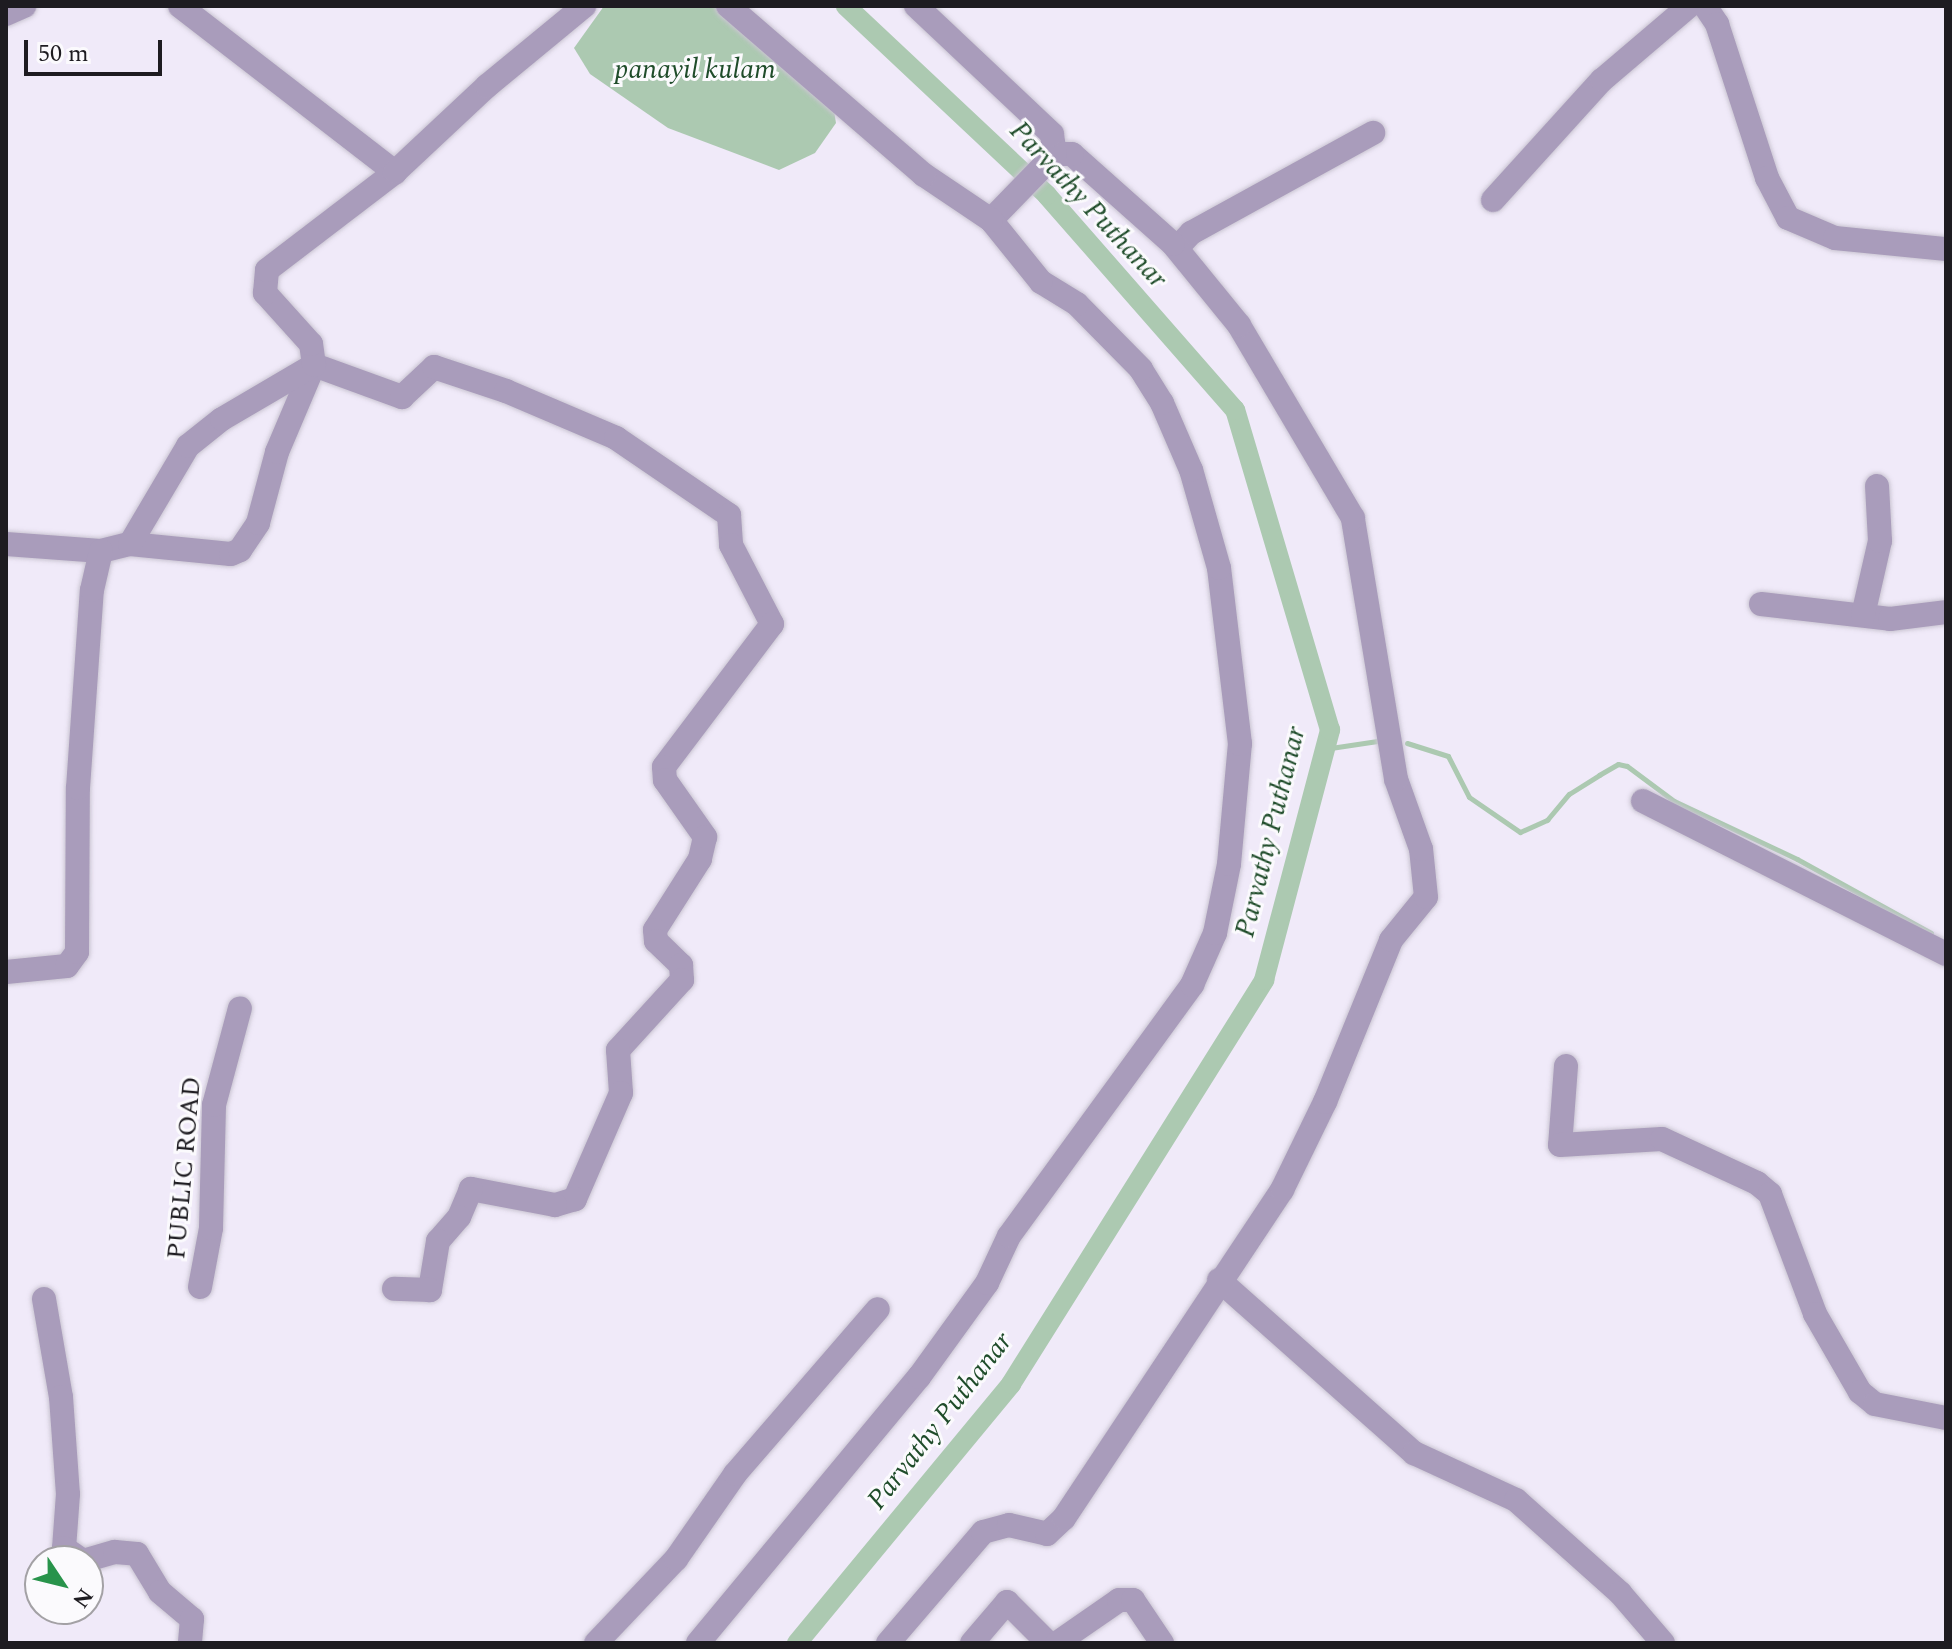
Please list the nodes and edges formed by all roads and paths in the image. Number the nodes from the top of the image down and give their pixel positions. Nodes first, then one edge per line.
1 (24, 6) edge
2 (180, 6) edge
3 (584, 6) edge
4 (728, 6) edge
5 (916, 6) edge
6 (1689, 6) edge
7 (1705, 6) edge
8 (6, 14) edge
9 (1373, 133) dead end
10 (1055, 154) junction
11 (395, 172) junction
12 (1493, 200) dead end
13 (996, 214) junction
14 (1177, 248) junction
15 (1946, 249) edge
16 (314, 365) junction
17 (1877, 486) dead end
18 (6, 544) edge
19 (130, 544) junction
20 (101, 551) junction
21 (1761, 604) dead end
22 (1946, 612) edge
23 (1863, 615) junction
24 (1643, 801) dead end
25 (1946, 954) edge
26 (6, 972) edge
27 (240, 1008) dead end
28 (1566, 1066) dead end
29 (1219, 1280) junction
30 (200, 1287) dead end
31 (394, 1289) dead end
32 (44, 1299) dead end
33 (878, 1309) dead end
34 (1946, 1418) edge
35 (190, 1643) edge
36 (596, 1643) edge
37 (698, 1643) edge
38 (888, 1643) edge
39 (972, 1643) edge
40 (1048, 1643) edge
41 (1057, 1643) edge
42 (1162, 1643) edge
43 (1663, 1643) edge

1 - 8 street
2 - 11 street
3 - 11 street
4 - 13 street
5 - 10 street
6 - 12 street
7 - 15 street
9 - 14 street
10 - 13 street
10 - 14 street
11 - 16 street
13 - 37 street
14 - 29 street
16 - 19 street
16 - 19 street
16 - 31 street
17 - 23 street
18 - 20 street
19 - 20 street
20 - 26 street
21 - 23 street
22 - 23 street
24 - 25 street
27 - 30 street, PUBLIC ROAD
28 - 34 street
29 - 38 street
29 - 43 street
32 - 35 street
33 - 36 street
39 - 40 street
41 - 42 street

